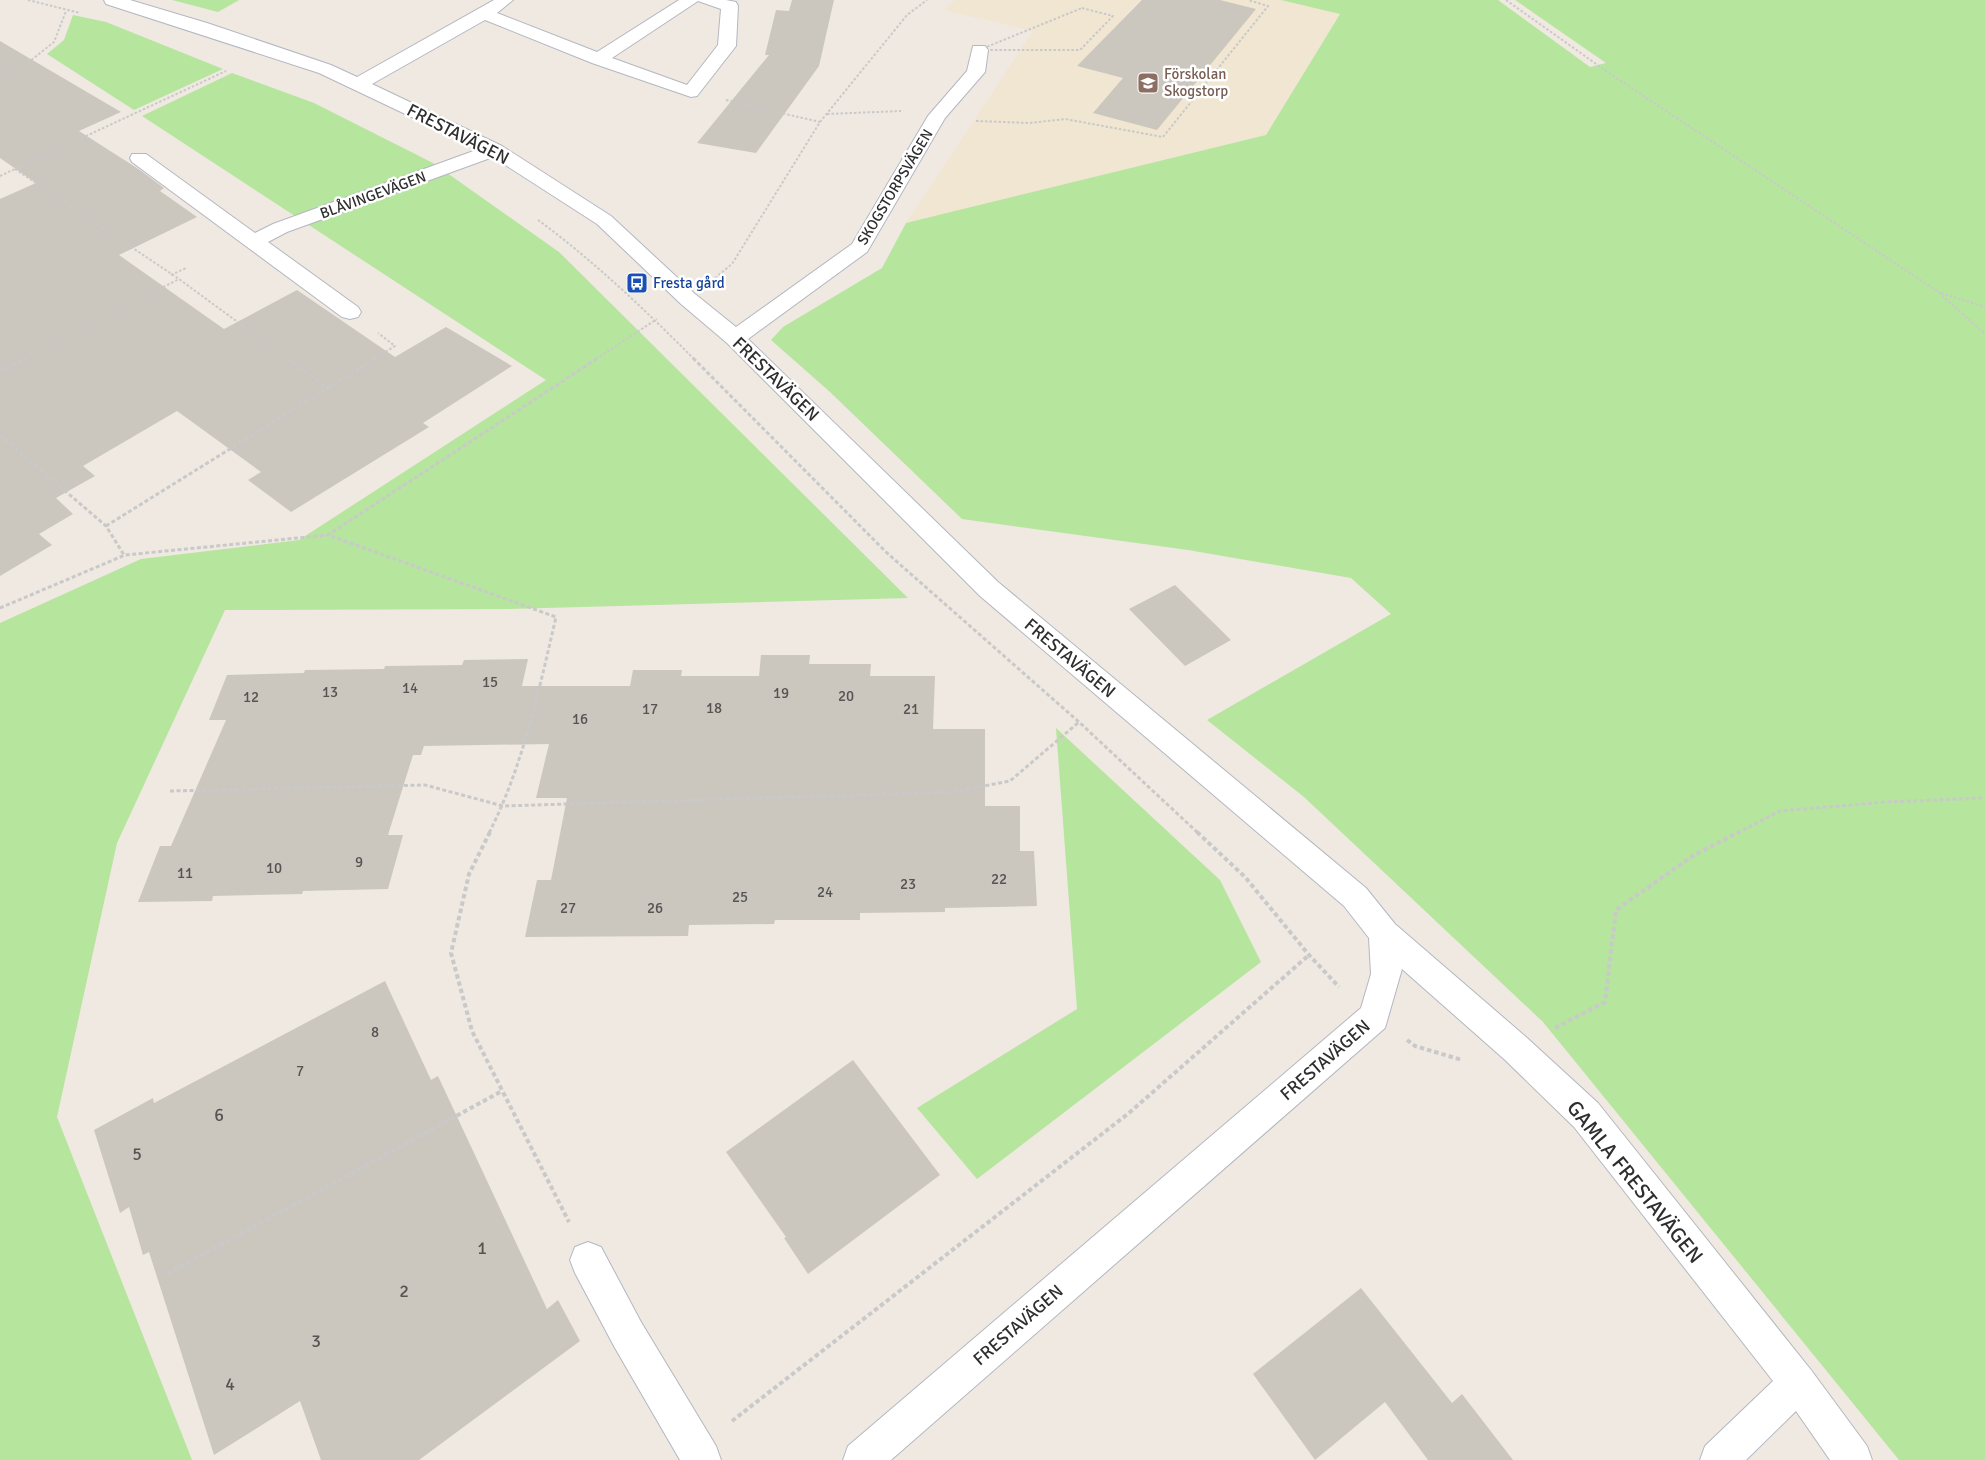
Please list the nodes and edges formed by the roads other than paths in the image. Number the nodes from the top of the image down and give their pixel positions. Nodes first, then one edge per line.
1 (112, 0) edge
2 (506, 0) edge
3 (690, 0) edge
4 (705, 0) edge
5 (484, 14) junction
6 (979, 50) road end
7 (598, 59) junction
8 (358, 84) junction
9 (495, 150) junction
10 (138, 158) dead end
11 (253, 242) junction
12 (350, 312) road end
13 (735, 338) junction
14 (1384, 934) junction
15 (588, 1260) road end
16 (1798, 1383) junction
17 (699, 1454) edge
18 (862, 1460) edge
19 (1720, 1460) edge
20 (1853, 1460) edge

1 - 8 street, FRESTAVÄGEN
2 - 5 street
3 - 7 street
4 - 7 street
5 - 7 street
5 - 8 street
6 - 13 street, SKOGSTORPSVÄGEN
8 - 9 street, FRESTAVÄGEN
9 - 11 street, BLÅVINGEVÄGEN
9 - 13 street, FRESTAVÄGEN
10 - 11 street
11 - 12 street
13 - 14 street, FRESTAVÄGEN
14 - 16 street, GAMLA FRESTAVÄGEN
14 - 18 street, FRESTAVÄGEN
15 - 17 street
16 - 19 street
16 - 20 street, GAMLA FRESTAVÄGEN

